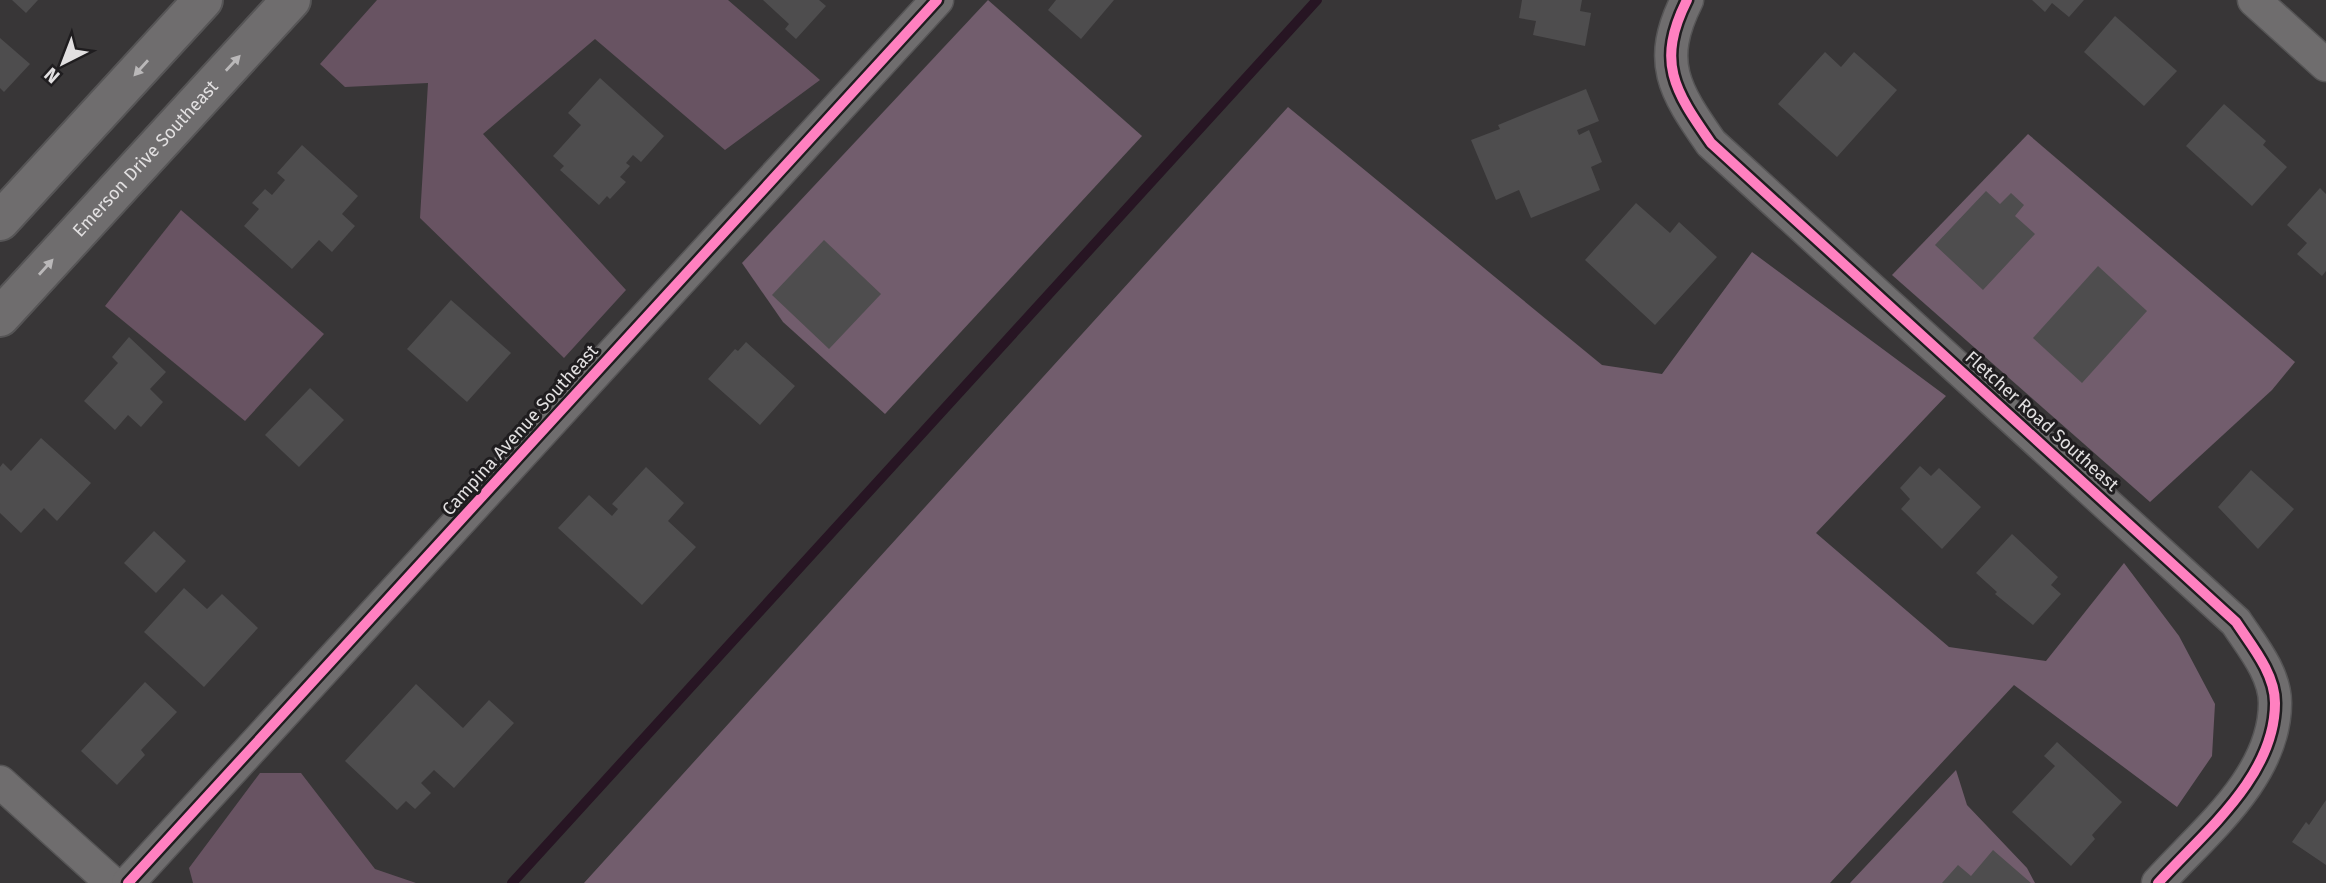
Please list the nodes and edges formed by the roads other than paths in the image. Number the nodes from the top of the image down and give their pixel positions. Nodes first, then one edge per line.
1 (203, 0) edge
2 (290, 0) edge
3 (937, 0) edge
4 (1686, 0) edge
5 (2254, 0) edge
6 (2326, 65) edge
7 (0, 221) edge
8 (0, 317) edge
9 (0, 782) edge
10 (112, 883) edge
11 (128, 883) edge
12 (2158, 883) edge

1 -> 7 street
8 -> 2 street, Emerson Drive Southeast
3 - 11 street, Campina Avenue Southeast
4 - 12 street, Fletcher Road Southeast
5 - 6 street
9 - 10 street

